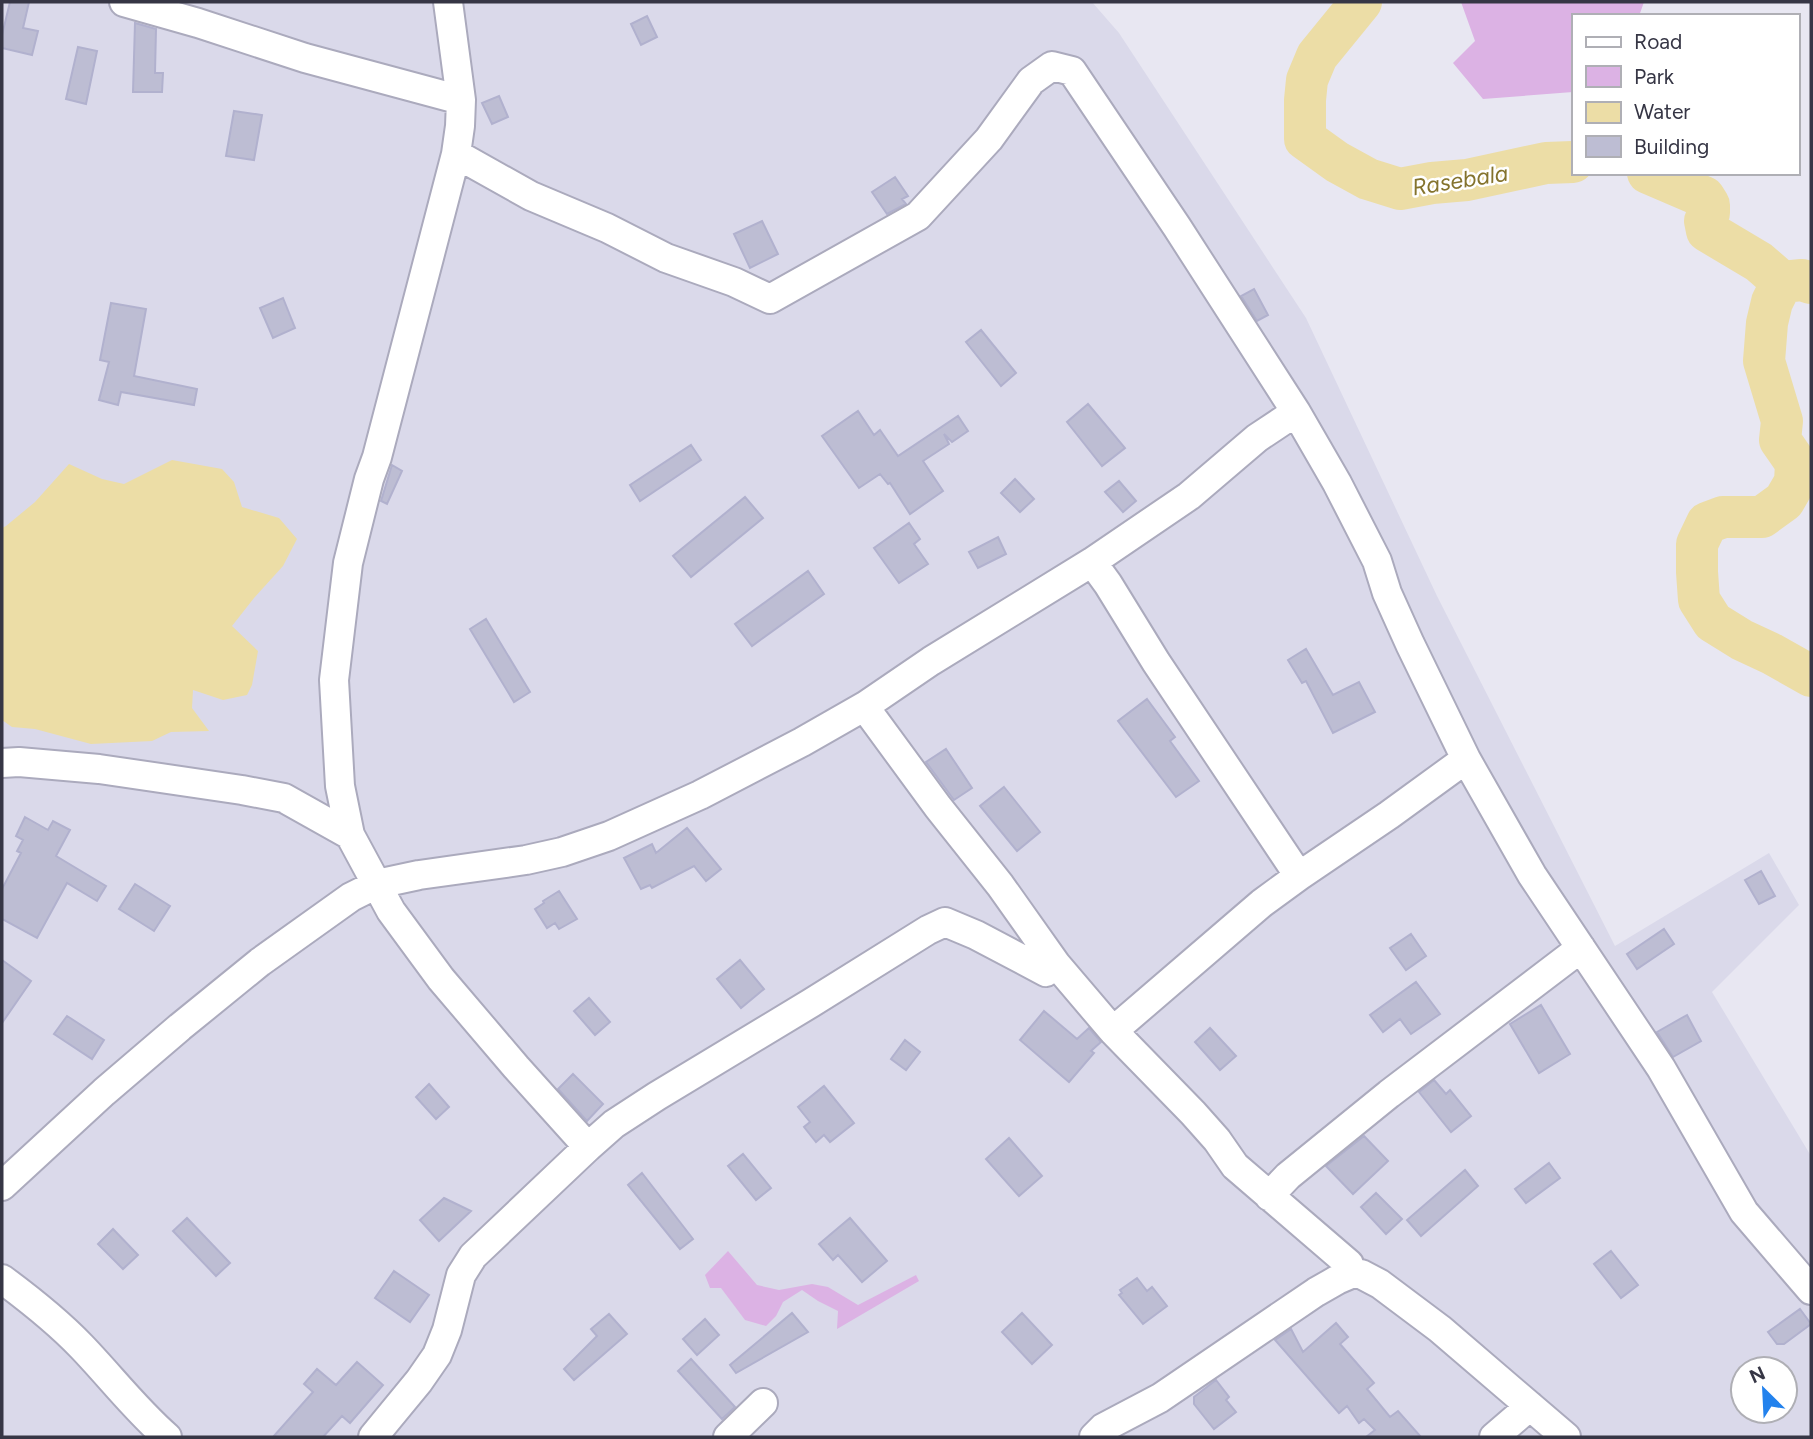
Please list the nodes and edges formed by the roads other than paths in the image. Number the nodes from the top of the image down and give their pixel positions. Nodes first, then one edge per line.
1 (124, 2) edge
2 (448, 2) edge
3 (461, 100) junction
4 (456, 154) junction
5 (1296, 412) junction
6 (1092, 562) junction
7 (865, 706) junction
8 (1466, 759) junction
9 (2, 763) edge
10 (350, 835) junction
11 (1299, 876) junction
12 (377, 884) junction
13 (1581, 948) junction
14 (1056, 964) junction
15 (1113, 1031) junction
16 (588, 1147) junction
17 (2, 1186) edge
18 (1269, 1196) junction
19 (1351, 1274) junction
20 (2, 1279) edge
21 (1811, 1290) edge
22 (763, 1403) dead end
23 (1530, 1406) junction
24 (167, 1437) edge
25 (373, 1437) edge
26 (728, 1437) edge
27 (1094, 1437) edge
28 (1494, 1437) edge
29 (1566, 1437) edge

1 - 3 street
2 - 3 street
3 - 4 street
4 - 5 street
4 - 10 street
5 - 6 street
5 - 8 street
6 - 7 street
6 - 11 street
7 - 12 street
7 - 14 street
8 - 11 street
8 - 13 street
9 - 10 street
10 - 12 street
11 - 15 street
12 - 16 street
12 - 17 street
13 - 18 street
13 - 21 street
14 - 15 street
14 - 16 street
15 - 18 street
16 - 25 street
18 - 19 street
19 - 23 street
19 - 27 street
20 - 24 street
22 - 26 street
23 - 28 street
23 - 29 street

